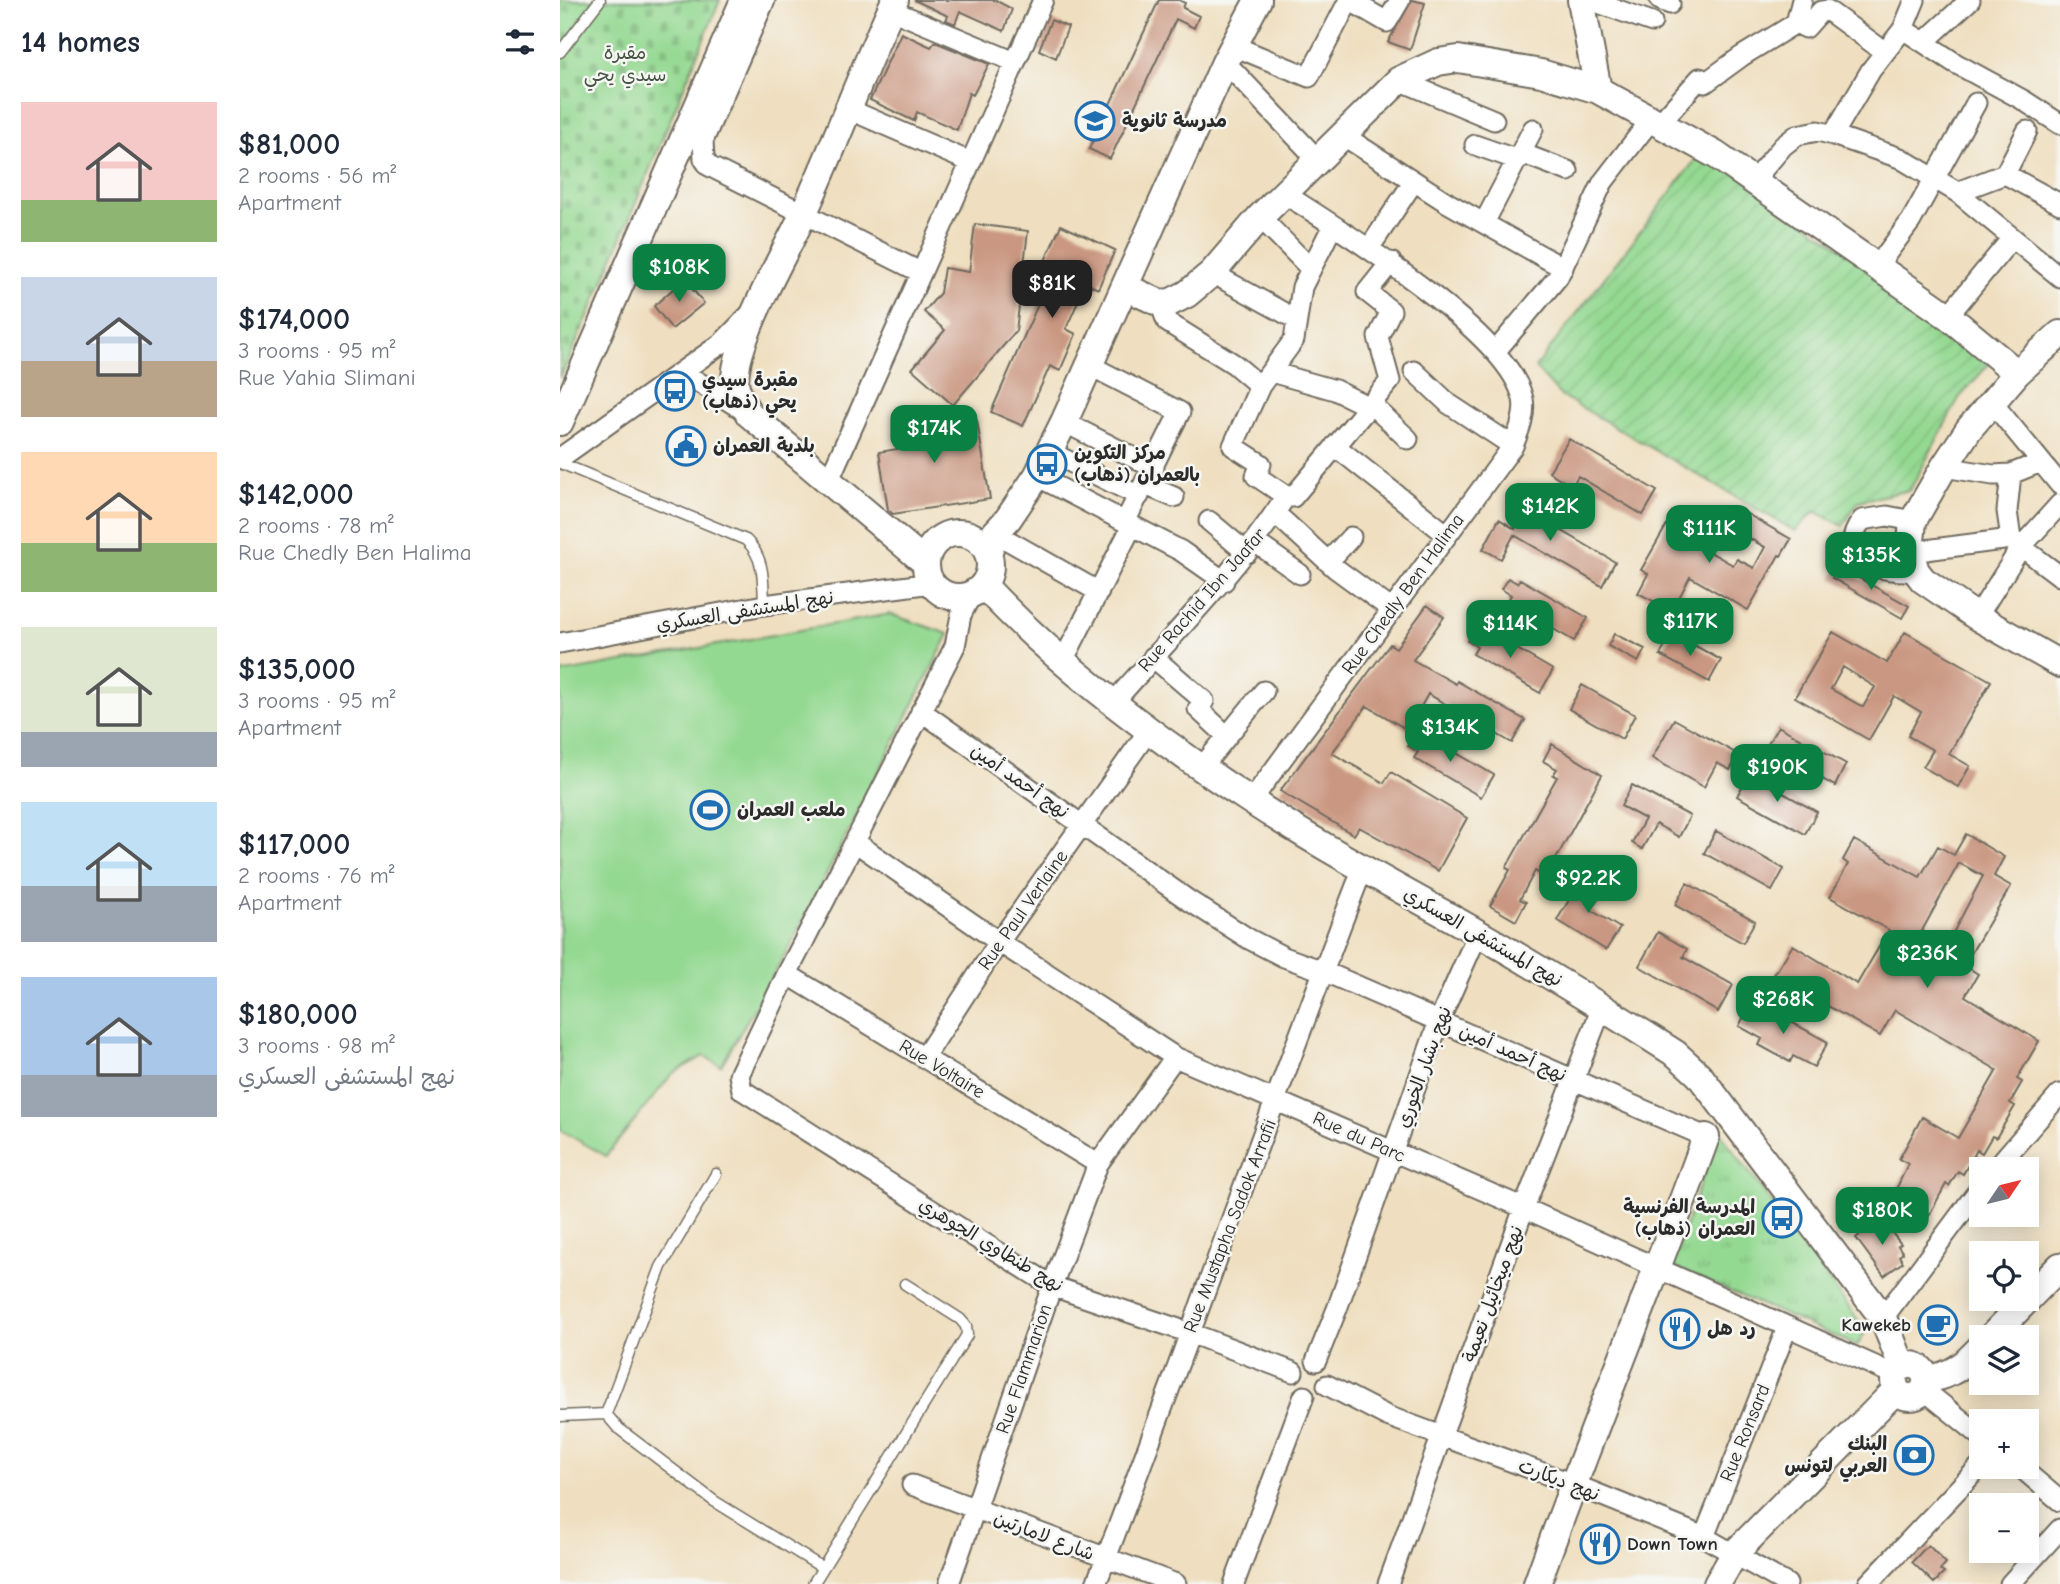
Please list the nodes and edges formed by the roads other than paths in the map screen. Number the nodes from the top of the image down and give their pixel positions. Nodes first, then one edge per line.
1 (600, 0) edge
2 (744, 0) edge
3 (765, 0) edge
4 (1043, 0) edge
5 (1258, 0) edge
6 (1349, 0) edge
7 (1400, 0) edge
8 (1581, 0) edge
9 (1590, 0) edge
10 (1802, 0) edge
11 (1916, 0) edge
12 (1970, 0) edge
13 (893, 5) edge
14 (1652, 22) dead end
15 (1796, 23) junction
16 (1903, 29) junction
17 (1924, 42) junction
18 (560, 52) edge
19 (1885, 52) junction
20 (1230, 54) junction
21 (1015, 62) junction
22 (1399, 80) junction
23 (1598, 90) junction
24 (1976, 103) dead end
25 (848, 109) junction
26 (1494, 120) dead end
27 (1654, 123) junction
28 (2060, 124) edge
29 (1533, 129) dead end
30 (2027, 131) dead end
31 (1833, 135) junction
32 (1344, 136) junction
33 (1475, 145) dead end
34 (1520, 157) junction
35 (1318, 160) junction
36 (970, 162) junction
37 (1568, 172) dead end
38 (2005, 174) junction
39 (1934, 178) junction
40 (1754, 180) junction
41 (1413, 181) junction
42 (1957, 192) junction
43 (1285, 194) junction
44 (2060, 204) edge
45 (803, 214) junction
46 (1260, 217) junction
47 (1485, 223) junction
48 (1333, 225) junction
49 (2012, 238) junction
50 (1370, 247) junction
51 (1391, 262) junction
52 (1878, 265) junction
53 (1310, 268) junction
54 (1563, 268) junction
55 (920, 272) junction
56 (1212, 273) junction
57 (2060, 277) edge
58 (1125, 287) junction
59 (762, 299) junction
60 (1160, 303) junction
61 (1948, 316) junction
62 (1297, 320) junction
63 (2060, 334) edge
64 (1495, 352) junction
65 (1089, 365) junction
66 (1414, 370) dead end
67 (682, 372) junction
68 (2017, 373) junction
69 (1265, 379) junction
70 (1991, 401) junction
71 (1368, 404) junction
72 (749, 414) junction
73 (560, 422) edge
74 (1064, 422) junction
75 (1408, 439) dead end
76 (1335, 446) junction
77 (1513, 446) junction
78 (1049, 452) junction
79 (560, 461) edge
80 (2041, 462) junction
81 (1944, 467) junction
82 (2011, 474) junction
83 (1037, 476) junction
84 (828, 482) junction
85 (1146, 483) junction
86 (2060, 485) edge
87 (1286, 496) junction
88 (1174, 497) dead end
89 (2060, 504) edge
90 (1275, 513) junction
91 (1209, 521) dead end
92 (1913, 521) junction
93 (1129, 524) junction
94 (1446, 534) junction
95 (1351, 537) dead end
96 (992, 543) junction
97 (2016, 543) junction
98 (1251, 547) junction
99 (1328, 562) junction
100 (1913, 562) junction
101 (929, 573) junction
102 (1300, 574) dead end
103 (2060, 576) edge
104 (1224, 581) junction
105 (977, 590) junction
106 (1100, 592) junction
107 (764, 606) junction
108 (1391, 610) junction
109 (1977, 617) junction
110 (560, 643) edge
111 (1153, 657) junction
112 (1062, 661) junction
113 (2060, 664) edge
114 (1264, 691) dead end
115 (1114, 702) junction
116 (921, 711) junction
117 (1149, 730) junction
118 (1226, 736) junction
119 (1202, 767) junction
120 (1251, 801) junction
121 (1083, 825) junction
122 (855, 842) junction
123 (1363, 868) junction
124 (1478, 933) junction
125 (999, 942) junction
126 (1323, 971) junction
127 (787, 974) junction
128 (1602, 1007) junction
129 (1439, 1021) junction
130 (1175, 1056) junction
131 (924, 1058) junction
132 (1576, 1081) junction
133 (2060, 1094) edge
134 (1277, 1100) junction
135 (1706, 1137) joint
136 (1393, 1152) junction
137 (2005, 1157) edge
138 (1098, 1164) junction
139 (716, 1174) dead end
140 (1969, 1203) edge
141 (1524, 1208) junction
142 (1658, 1269) junction
143 (2058, 1271) edge
144 (905, 1284) dead end
145 (1052, 1286) junction
146 (1883, 1318) junction
147 (2003, 1325) edge
148 (1787, 1328) junction
149 (1190, 1333) junction
150 (1969, 1359) edge
151 (1316, 1361) junction
152 (1293, 1372) junction
153 (1898, 1377) junction
154 (1327, 1385) junction
155 (1925, 1385) junction
156 (1304, 1396) junction
157 (606, 1414) junction
158 (560, 1416) edge
159 (1969, 1425) edge
160 (1442, 1435) junction
161 (1969, 1478) edge
162 (2034, 1479) edge
163 (1573, 1484) junction
164 (912, 1485) dead end
165 (2060, 1501) edge
166 (976, 1510) junction
167 (2060, 1529) edge
168 (1704, 1537) junction
169 (1735, 1553) junction
170 (1106, 1559) junction
171 (823, 1567) junction
172 (950, 1581) dead end
173 (813, 1584) edge
174 (1096, 1584) edge
175 (1176, 1584) edge
176 (1234, 1584) edge
177 (1388, 1584) edge
178 (1537, 1584) edge
179 (1717, 1584) edge
180 (1787, 1584) edge
181 (1868, 1584) edge
182 (2010, 1584) edge

1 - 18 lane
2 - 73 street
3 - 45 street
4 - 21 street
5 - 20 street
6 - 7 street
6 - 20 street
8 - 23 street
9 - 14 street
10 - 15 street
11 - 16 street
12 - 17 street
13 - 21 street
13 - 25 street
15 - 19 street
15 - 27 street
16 - 17 street
16 - 19 street
17 - 28 street
19 - 31 street
20 - 35 street
20 - 58 street
21 - 36 street
22 - 23 street
22 - 26 street
22 - 32 street
23 - 27 street
24 - 39 street
25 - 36 street
25 - 45 street
27 - 40 street
27 - 54 street
29 - 34 street
30 - 38 street
31 - 39 street
31 - 40 street
32 - 35 street
32 - 41 street
33 - 34 street
34 - 37 street
34 - 47 street
35 - 43 street
36 - 55 street
38 - 42 street
38 - 44 street
39 - 42 street
39 - 52 street
40 - 52 street
41 - 47 street
41 - 50 street
42 - 49 street
43 - 46 street
43 - 48 street, Rue Chedly Ben Halima
45 - 55 street
45 - 59 street
46 - 53 street
46 - 56 street
47 - 54 street
48 - 50 street, Rue Chedly Ben Halima
48 - 53 street
49 - 57 street
49 - 61 street
50 - 51 street, Rue Chedly Ben Halima
51 - 64 street, Rue Chedly Ben Halima
51 - 71 street
52 - 61 street
53 - 62 street
54 - 64 street
55 - 84 street
56 - 60 street
56 - 62 street
58 - 60 street
58 - 65 street
59 - 67 street
59 - 72 street
60 - 69 street
61 - 68 street
62 - 69 street
63 - 68 street
64 - 77 street, Rue Chedly Ben Halima
65 - 74 street
65 - 85 street
66 - 77 street
67 - 72 street
67 - 79 street
68 - 70 street
69 - 71 street
69 - 87 street
70 - 80 street
70 - 81 street
71 - 75 street
71 - 76 street
72 - 84 street
74 - 78 street
74 - 85 street
76 - 87 street, Rue Rachid Ibn Jaafar
76 - 94 street
77 - 94 street, Rue Chedly Ben Halima
78 - 83 street
78 - 85 street
79 - 107 lane
80 - 82 street
80 - 86 street
81 - 82 street
81 - 92 street
82 - 97 street
83 - 93 street
83 - 96 street
84 - 101 street
85 - 88 street
85 - 93 street
87 - 90 street, Rue Rachid Ibn Jaafar
89 - 97 street
90 - 98 street, Rue Rachid Ibn Jaafar
90 - 99 street
91 - 98 street
92 - 100 street
92 - 100 street
93 - 104 street
93 - 106 street
94 - 108 street, Rue Chedly Ben Halima
95 - 99 street
96 - 101 street
96 - 105 street
96 - 106 street
97 - 100 street
97 - 103 street
97 - 109 street
98 - 102 street
98 - 104 street, Rue Rachid Ibn Jaafar
99 - 108 street
100 - 109 street
101 - 105 street
101 - 107 street, نهج المستشفى العسكري
104 - 111 street, Rue Rachid Ibn Jaafar
105 - 112 street, نهج المستشفى العسكري
105 - 116 street
106 - 112 street
107 - 110 street, نهج المستشفى العسكري
108 - 120 street, Rue Chedly Ben Halima
109 - 113 street
111 - 115 street, Rue Rachid Ibn Jaafar
111 - 118 street
112 - 115 street, نهج المستشفى العسكري
114 - 118 street
115 - 117 street, نهج المستشفى العسكري
116 - 121 street, نهج أحمد أمين
116 - 122 street
117 - 119 street, نهج المستشفى العسكري
117 - 121 street, Rue Paul Verlaine
118 - 119 street
119 - 120 street, نهج المستشفى العسكري
120 - 123 street, نهج المستشفى العسكري
121 - 125 street, Rue Paul Verlaine
121 - 126 street, نهج أحمد أمين
122 - 125 street, Rue du Parc
122 - 127 street
123 - 124 street, نهج المستشفى العسكري
123 - 126 street, Rue Mustapha Sadok Arrafii
124 - 128 street, نهج المستشفى العسكري
124 - 129 street, نهج بشار الخوري
125 - 130 street, Rue du Parc
125 - 131 street, Rue Paul Verlaine
126 - 129 street, نهج أحمد أمين
126 - 134 street, Rue Mustapha Sadok Arrafii
127 - 131 street, Rue Voltaire
127 - 145 street, نهج طنطاوي الجوهري
128 - 132 street, نهج ميخائيل نعيمة
128 - 146 street, نهج المستشفى العسكري
129 - 132 street, نهج أحمد أمين
129 - 136 street, نهج بشار الخوري
130 - 134 street, Rue du Parc
130 - 138 street, Rue Flammarion
131 - 138 street, Rue Voltaire
132 - 135 street, نهج أحمد أمين
132 - 141 street, نهج ميخائيل نعيمة
133 - 137 street
134 - 136 street, Rue du Parc
134 - 149 street, Rue Mustapha Sadok Arrafii
135 - 142 street, نهج أحمد أمين
136 - 141 street, Rue du Parc
136 - 151 street, نهج بشار الخوري
138 - 145 street, Rue Flammarion
139 - 157 lane
140 - 146 street
141 - 142 street, Rue du Parc
141 - 160 street, نهج ميخائيل نعيمة
142 - 148 street, Rue du Parc
142 - 163 street, نهج أحمد أمين
143 - 147 street
144 - 171 lane
145 - 149 street, نهج طنطاوي الجوهري
145 - 166 street, Rue Flammarion
146 - 153 street, نهج المستشفى العسكري
148 - 153 street, Rue du Parc
148 - 168 street, Rue Ronsard
149 - 152 street, نهج طنطاوي الجوهري
149 - 170 street, Rue Mustapha Sadok Arrafii
150 - 155 street
151 - 152 street
151 - 154 street
152 - 156 street
153 - 155 street
153 - 169 street
154 - 156 street
154 - 160 street, نهج ديكارت
155 - 159 street
156 - 176 street
157 - 158 lane
157 - 171 lane
160 - 163 street, نهج ديكارت
160 - 177 street, نهج ميخائيل نعيمة
161 - 181 street
162 - 165 street
163 - 168 street, نهج ديكارت
163 - 178 street, نهج أحمد أمين
164 - 166 street, شارع لامارتين
166 - 170 street, شارع لامارتين
166 - 172 street, Rue Flammarion
167 - 182 street
168 - 169 street, نهج ديكارت
169 - 179 street
169 - 180 street, نهج ديكارت
170 - 174 street, Rue Mustapha Sadok Arrafii
170 - 175 street, شارع لامارتين
171 - 173 lane

